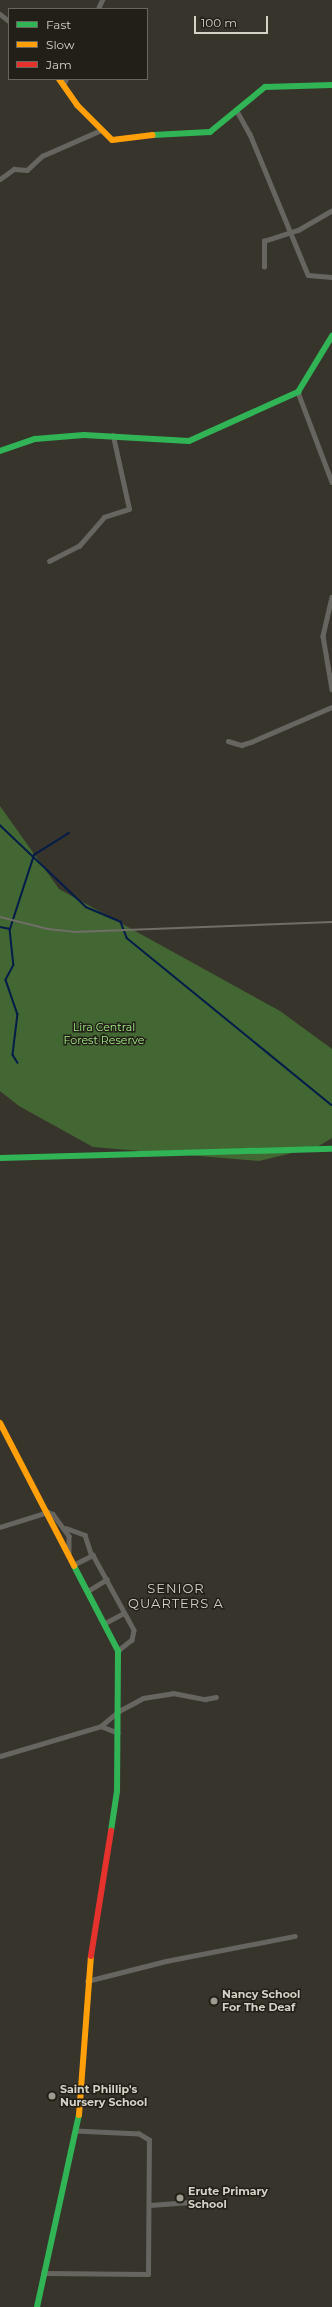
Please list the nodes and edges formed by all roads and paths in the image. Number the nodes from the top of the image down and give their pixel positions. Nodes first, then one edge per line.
1 (0, 14) edge
2 (8, 20) edge
3 (60, 80) edge
4 (66, 80) edge
5 (332, 85) edge
6 (63, 86) junction
7 (236, 111) junction
8 (99, 131) junction
9 (0, 179) edge
10 (332, 210) edge
11 (292, 231) junction
12 (264, 267) dead end
13 (332, 277) edge
14 (332, 336) edge
15 (298, 392) junction
16 (113, 436) junction
17 (0, 451) edge
18 (332, 482) edge
19 (49, 561) dead end
20 (332, 598) edge
21 (332, 689) edge
22 (332, 707) edge
23 (228, 742) dead end
24 (332, 1149) edge
25 (0, 1158) edge
26 (0, 1423) edge
27 (48, 1512) junction
28 (0, 1527) edge
29 (66, 1528) junction
30 (69, 1553) junction
31 (91, 1554) junction
32 (75, 1564) junction
33 (106, 1580) junction
34 (88, 1591) junction
35 (124, 1613) junction
36 (105, 1623) junction
37 (118, 1651) junction
38 (216, 1697) dead end
39 (119, 1711) junction
40 (101, 1726) junction
41 (118, 1733) junction
42 (0, 1756) edge
43 (295, 1936) dead end
44 (87, 1981) junction
45 (76, 2131) junction
46 (190, 2202) dead end
47 (150, 2205) junction
48 (43, 2273) junction
49 (37, 2307) edge

1 - 2 street
3 - 6 street
4 - 6 street
5 - 7 street
6 - 8 street
7 - 8 street
7 - 11 street
8 - 9 street
10 - 11 street
11 - 12 street
11 - 13 street
14 - 15 street
15 - 16 street
15 - 18 street
16 - 17 street
16 - 19 street
20 - 21 street
22 - 23 street
24 - 25 street
26 - 27 street
27 - 28 street
27 - 29 street
27 - 30 street
29 - 30 street
29 - 31 street
30 - 32 street
31 - 32 street
31 - 33 street
32 - 34 street
33 - 34 street
33 - 35 street
34 - 36 street
35 - 36 street
35 - 37 street
36 - 37 street
37 - 39 street
38 - 39 street
39 - 40 street
39 - 41 street
40 - 41 street
40 - 42 street
41 - 44 street
43 - 44 street
44 - 45 street
45 - 47 street
45 - 48 street
46 - 47 street
47 - 48 street
48 - 49 street

